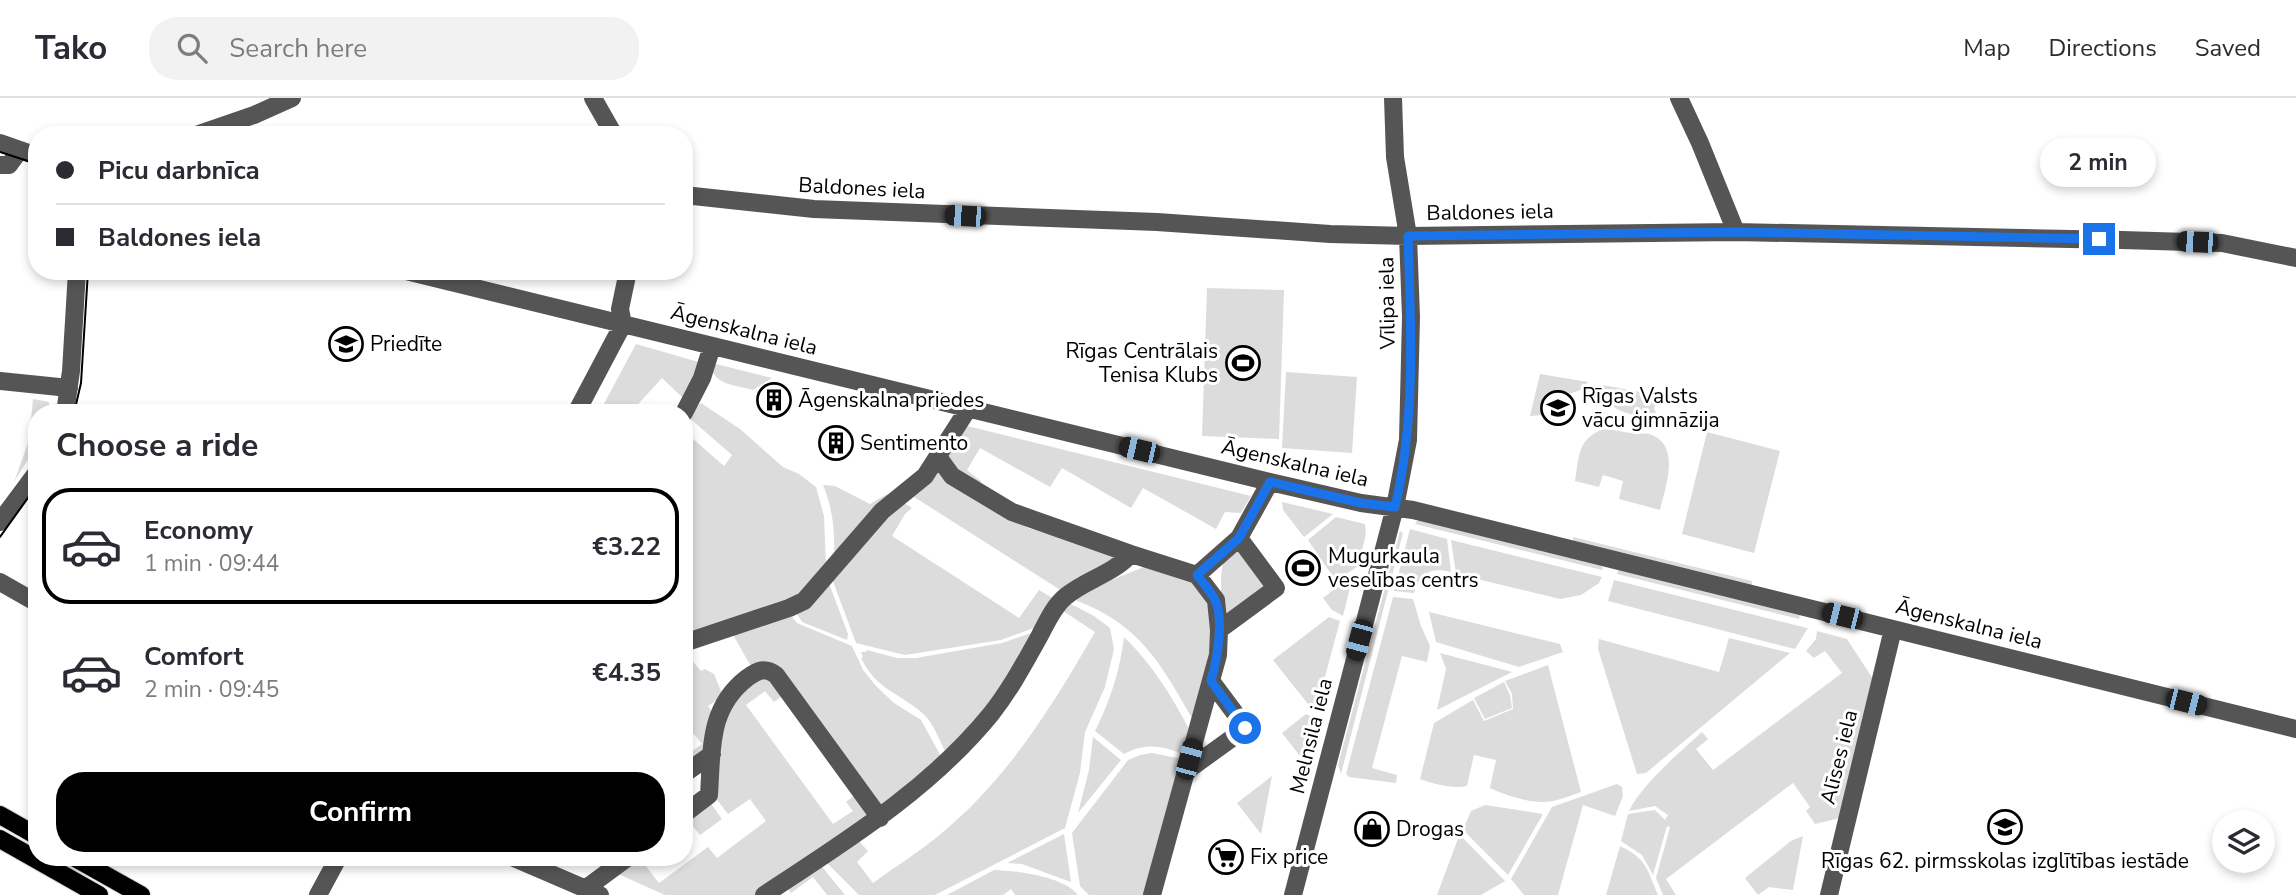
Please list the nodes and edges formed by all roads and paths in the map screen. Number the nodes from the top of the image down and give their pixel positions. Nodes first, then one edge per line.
1 (292, 98) edge
2 (593, 98) edge
3 (1393, 98) edge
4 (1679, 98) edge
5 (222, 126) edge
6 (609, 126) edge
7 (0, 143) edge
8 (28, 153) edge
9 (0, 166) edge
10 (693, 196) edge
11 (1736, 232) junction
12 (1408, 236) junction
13 (2296, 258) edge
14 (75, 280) edge
15 (443, 280) edge
16 (626, 280) edge
17 (623, 324) junction
18 (712, 345) junction
19 (0, 381) edge
20 (69, 388) junction
21 (66, 404) edge
22 (581, 404) edge
23 (689, 404) edge
24 (968, 409) junction
25 (939, 458) junction
26 (1270, 482) junction
27 (28, 484) edge
28 (1395, 507) junction
29 (0, 523) edge
30 (1239, 538) junction
31 (1131, 554) junction
32 (1197, 575) junction
33 (0, 582) edge
34 (28, 598) edge
35 (1219, 629) junction
36 (1894, 629) junction
37 (693, 640) edge
38 (1211, 681) junction
39 (2296, 729) edge
40 (712, 754) junction
41 (693, 768) edge
42 (1185, 772) junction
43 (693, 807) edge
44 (0, 815) edge
45 (880, 818) junction
46 (28, 831) edge
47 (0, 839) edge
48 (28, 855) edge
49 (48, 866) edge
50 (89, 866) edge
51 (334, 866) edge
52 (544, 866) edge
53 (619, 866) edge
54 (593, 892) edge
55 (99, 895) edge
56 (141, 895) edge
57 (318, 895) edge
58 (764, 895) edge
59 (1152, 895) edge
60 (1293, 895) edge
61 (1829, 895) edge

1 - 5 street
2 - 6 street
3 - 12 street, Vīlipa iela
4 - 11 street
7 - 8 street
8 - 9 street
10 - 12 street, Baldones iela
11 - 12 street, Baldones iela
11 - 13 street, Baldones iela
12 - 28 street, Vīlipa iela
14 - 20 street
15 - 17 street, Āgenskalna iela
16 - 17 street
17 - 18 street, Āgenskalna iela
17 - 22 street
18 - 23 street
18 - 24 street, Āgenskalna iela
19 - 20 street
20 - 21 street
24 - 25 street
24 - 26 street, Āgenskalna iela
25 - 31 street
25 - 37 street
26 - 28 street, Āgenskalna iela
26 - 30 street
27 - 29 street
28 - 36 street, Āgenskalna iela
28 - 60 street, Melnsila iela
30 - 32 street
30 - 35 street
31 - 32 street
31 - 45 street
32 - 35 street
33 - 34 street
35 - 38 street
36 - 39 street, Āgenskalna iela
36 - 61 street, Alīses iela
38 - 42 street
38 - 42 street
40 - 41 street
40 - 43 street
40 - 45 street
42 - 59 street
44 - 46 main road
45 - 58 street
47 - 48 main road
49 - 55 main road
50 - 56 main road
51 - 57 street
52 - 54 street
53 - 54 street

